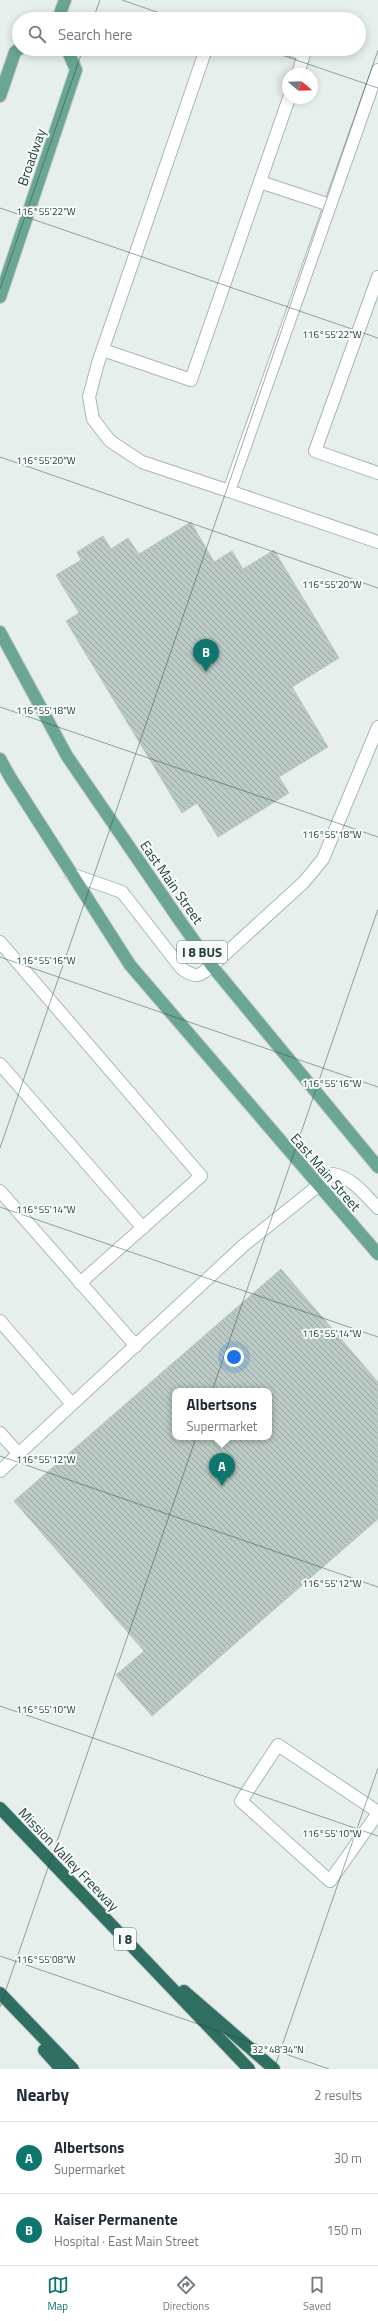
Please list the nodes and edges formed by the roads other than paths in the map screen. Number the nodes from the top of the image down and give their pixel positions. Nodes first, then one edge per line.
1 (65, 0) edge
2 (61, 12) edge
3 (14, 56) edge
4 (70, 56) edge
5 (204, 56) edge
6 (303, 56) edge
7 (300, 68) edge
8 (378, 70) edge
9 (0, 96) edge
10 (287, 104) edge
11 (260, 182) junction
12 (330, 205) junction
13 (378, 277) edge
14 (0, 297) edge
15 (103, 350) junction
16 (378, 473) edge
17 (229, 491) junction
18 (378, 542) edge
19 (0, 632) edge
20 (378, 727) edge
21 (0, 759) edge
22 (71, 874) junction
23 (0, 942) edge
24 (212, 966) junction
25 (0, 1064) edge
26 (378, 1167) edge
27 (317, 1185) junction
28 (0, 1191) edge
29 (378, 1208) edge
30 (142, 1228) junction
31 (378, 1254) edge
32 (80, 1283) junction
33 (0, 1321) edge
34 (136, 1346) junction
35 (72, 1404) junction
36 (0, 1433) edge
37 (19, 1454) junction
38 (0, 1471) edge
39 (0, 1808) edge
40 (378, 1812) edge
41 (125, 1938) junction
42 (0, 1993) edge
43 (0, 1997) edge
44 (60, 2069) edge
45 (73, 2069) edge
46 (249, 2069) edge
47 (274, 2069) edge

1 - 2 main road
3 - 9 main road
4 - 14 main road, Broadway
5 - 15 lane
6 - 7 lane
8 - 12 lane
10 - 11 lane
11 - 12 lane
11 - 15 lane
12 - 17 lane
13 - 16 lane
15 - 17 lane
17 - 18 lane
19 - 24 main road, East Main Street / I 8 BUS
20 - 24 lane
21 - 22 main road, East Main Street
22 - 24 lane
22 - 27 main road, East Main Street
23 - 30 lane
24 - 26 main road, East Main Street / I 8 BUS
25 - 30 lane
27 - 29 lane
27 - 31 main road, East Main Street
27 - 34 lane
28 - 32 lane
30 - 32 lane
32 - 34 lane
33 - 35 lane
34 - 35 lane
35 - 37 lane
36 - 37 lane
37 - 38 lane
39 - 41 highway, Mission Valley Freeway / I 8
40 - 40 lane
41 - 46 highway, Mission Valley Freeway / I 8
41 - 47 highway
42 - 45 highway
43 - 44 highway

